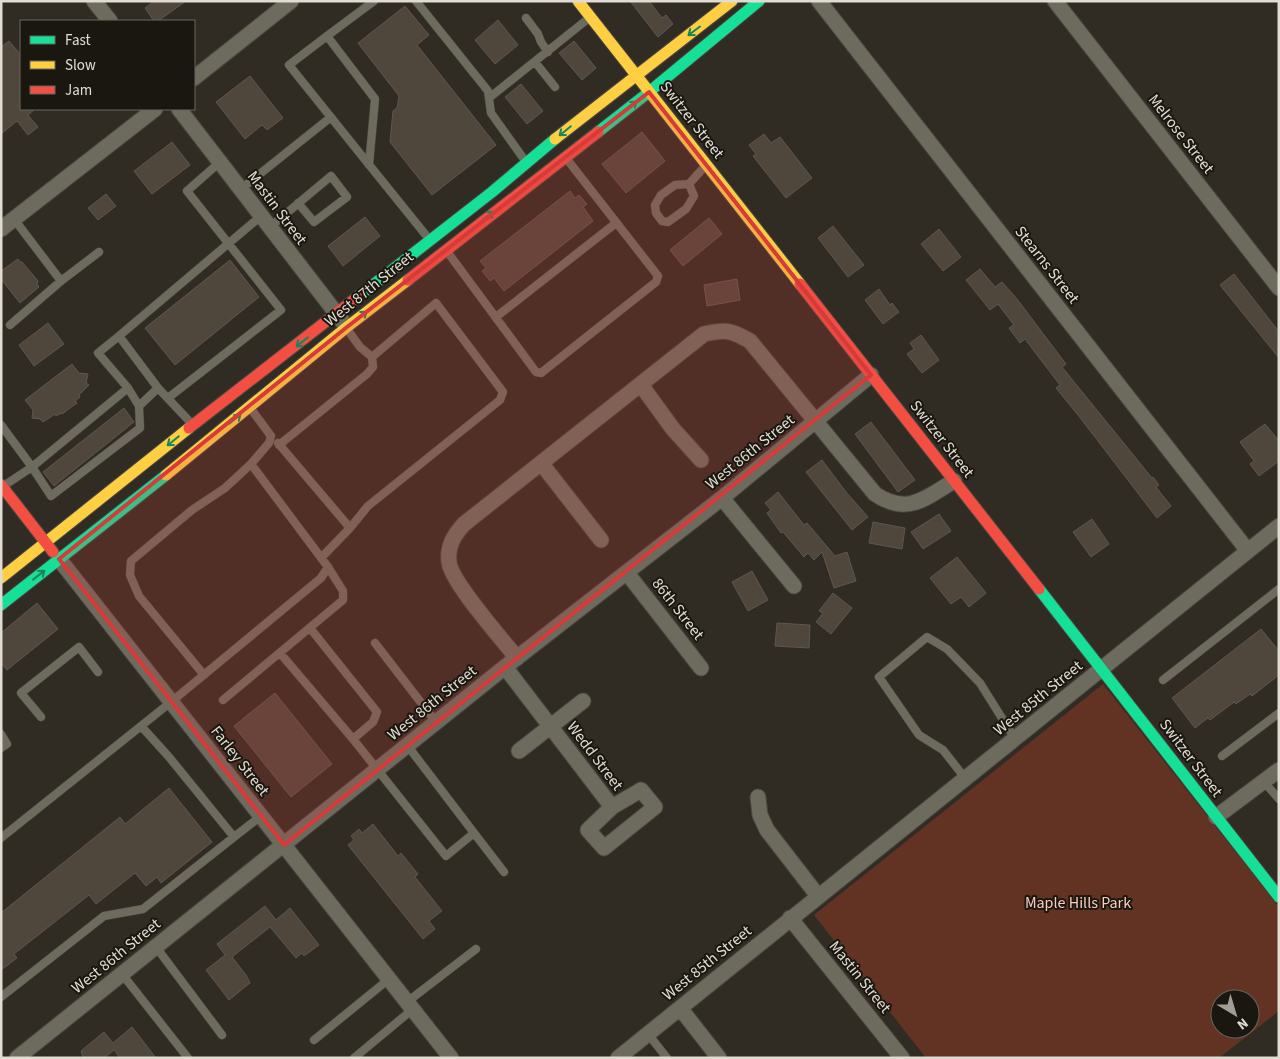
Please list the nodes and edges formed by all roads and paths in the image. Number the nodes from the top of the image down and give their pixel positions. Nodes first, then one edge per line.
1 (94, 1) edge
2 (291, 1) edge
3 (374, 1) edge
4 (416, 1) edge
5 (578, 1) edge
6 (732, 1) edge
7 (759, 1) edge
8 (819, 1) edge
9 (1055, 1) edge
10 (591, 17) junction
11 (526, 18) dead end
12 (109, 20) edge
13 (327, 36) junction
14 (548, 52) junction
15 (535, 62) junction
16 (636, 75) junction
17 (195, 77) edge
18 (555, 87) dead end
19 (649, 92) junction
20 (489, 98) junction
21 (154, 110) edge
22 (181, 110) edge
23 (331, 117) junction
24 (565, 156) junction
25 (220, 162) junction
26 (526, 162) junction
27 (369, 165) junction
28 (706, 165) junction
29 (689, 184) junction
30 (241, 189) junction
31 (298, 203) junction
32 (14, 219) junction
33 (265, 222) junction
34 (616, 223) junction
35 (1, 229) edge
36 (433, 239) junction
37 (228, 244) junction
38 (445, 249) junction
39 (99, 252) dead end
40 (61, 281) junction
41 (1279, 288) edge
42 (337, 314) junction
43 (496, 317) junction
44 (10, 325) dead end
45 (346, 327) junction
46 (119, 336) junction
47 (372, 357) junction
48 (870, 375) junction
49 (641, 385) junction
50 (128, 388) junction
51 (158, 388) junction
52 (168, 398) junction
53 (139, 406) junction
54 (250, 407) junction
55 (816, 421) junction
56 (1, 425) edge
57 (193, 425) junction
58 (271, 436) junction
59 (279, 445) junction
60 (701, 460) dead end
61 (541, 463) junction
62 (251, 464) junction
63 (32, 467) junction
64 (954, 481) junction
65 (2, 486) edge
66 (722, 498) junction
67 (1279, 526) edge
68 (350, 528) junction
69 (601, 540) dead end
70 (46, 542) junction
71 (1248, 551) junction
72 (321, 558) junction
73 (59, 559) junction
74 (328, 567) junction
75 (628, 573) junction
76 (1, 578) edge
77 (794, 586) dead end
78 (1279, 589) edge
79 (1, 605) edge
80 (310, 628) junction
81 (375, 644) dead end
82 (280, 652) junction
83 (511, 662) junction
84 (701, 668) dead end
85 (1102, 669) junction
86 (98, 672) dead end
87 (204, 675) junction
88 (1163, 680) dead end
89 (223, 700) dead end
90 (583, 701) dead end
91 (171, 702) junction
92 (1279, 713) edge
93 (41, 717) dead end
94 (436, 722) junction
95 (141, 726) junction
96 (551, 727) junction
97 (1, 734) edge
98 (353, 739) junction
99 (1015, 739) junction
100 (407, 745) junction
101 (1, 748) edge
102 (520, 751) dead end
103 (1222, 756) dead end
104 (377, 770) junction
105 (1279, 770) edge
106 (965, 778) junction
107 (1264, 782) junction
108 (758, 797) dead end
109 (1279, 799) edge
110 (612, 807) dead end
111 (261, 816) junction
112 (1216, 817) junction
113 (474, 833) junction
114 (234, 837) junction
115 (1, 838) edge
116 (284, 845) junction
117 (504, 872) dead end
118 (818, 896) junction
119 (1279, 897) edge
120 (790, 918) junction
121 (156, 946) junction
122 (476, 948) dead end
123 (122, 974) junction
124 (389, 979) junction
125 (1, 997) edge
126 (410, 1006) junction
127 (680, 1008) junction
128 (648, 1034) junction
129 (222, 1035) dead end
130 (314, 1040) dead end
131 (17, 1058) edge
132 (188, 1058) edge
133 (354, 1058) edge
134 (451, 1058) edge
135 (618, 1058) edge
136 (667, 1058) edge
137 (719, 1058) edge
138 (902, 1058) edge

1 - 12 street
2 - 17 street
3 - 13 lane
4 - 20 lane
5 - 10 main road, Switzer Street
6 -> 16 main road, West 87th Street
7 - 19 main road, West 87th Street
8 - 71 street, Stearns Street
9 - 41 street, Melrose Street
10 - 14 lane
10 - 16 main road, Switzer Street
11 - 14 lane
13 - 23 lane
13 - 27 lane
14 - 15 lane
15 - 18 lane
15 - 20 lane
16 - 19 main road, Switzer Street
16 -> 26 main road, West 87th Street
24 -> 19 main road, West 87th Street
19 - 28 main road, Switzer Street
20 - 26 lane
21 - 32 street
22 - 25 street, Mastin Street
23 - 27 lane
23 - 30 lane
24 - 34 lane
38 -> 24 main road, West 87th Street
25 - 30 street, Mastin Street
25 - 37 lane
26 - 36 main road, West 87th Street
27 - 36 lane
28 - 29 lane
28 - 48 main road, Switzer Street
29 - 29 lane
30 - 33 street, Mastin Street
31 - 31 lane
31 - 33 lane
32 - 35 street
32 - 40 lane
33 - 37 lane
33 - 42 street, Mastin Street
34 - 43 lane
34 - 43 lane
36 - 38 lane
36 - 42 main road, West 87th Street
37 - 46 lane
37 - 52 lane
38 - 43 lane
45 -> 38 main road, West 87th Street
39 - 40 lane
40 - 44 lane
42 - 45 street, Mastin Street
42 -> 57 main road, West 87th Street
45 - 47 lane
45 - 54 main road, West 87th Street
46 - 50 lane
46 - 51 lane
47 - 59 lane
47 - 68 lane
48 - 55 street, West 86th Street
48 - 64 main road, Switzer Street
49 - 55 street, Wedd Street
49 - 60 street
49 - 61 street, Wedd Street
50 - 53 lane
50 - 63 lane
51 - 52 lane
51 - 53 lane
52 - 57 lane
53 - 63 lane
54 - 58 lane
73 -> 54 main road, West 87th Street
55 - 64 street, Wedd Street
55 - 66 street, West 86th Street
56 - 63 lane
57 -> 70 main road, West 87th Street
58 - 59 lane
58 - 62 lane
59 - 68 lane
61 - 69 street
61 - 83 street, Wedd Street
62 - 72 lane
62 - 87 lane
63 - 65 lane
64 - 85 main road, Switzer Street
65 - 70 main road, Farley Street
66 - 75 street, West 86th Street
66 - 77 street
67 - 71 street, West 85th Street
68 - 72 lane
70 - 73 main road, Farley Street
70 - 76 main road, West 87th Street
71 - 85 street, West 85th Street
72 - 74 lane
79 -> 73 main road, West 87th Street
73 - 91 street, Farley Street
74 - 80 lane
74 - 87 lane
75 - 83 street, West 86th Street
75 - 84 street, 86th Street
78 - 88 lane
80 - 82 lane
80 - 98 lane
81 - 94 lane
82 - 89 lane
82 - 98 lane
83 - 94 street, West 86th Street
83 - 96 street, Wedd Street
85 - 99 street, West 85th Street
85 - 112 main road, Switzer Street
86 - 93 lane
87 - 91 lane
90 - 96 street, Wedd Street
91 - 95 lane
91 - 111 street, Farley Street
92 - 103 lane
94 - 100 street, West 86th Street
95 - 114 lane
95 - 115 lane
96 - 102 street, Wedd Street
96 - 110 street, Wedd Street
97 - 101 lane
98 - 104 lane
99 - 106 street, West 85th Street
99 - 106 lane
100 - 104 street, West 86th Street
100 - 113 lane
104 - 113 lane
104 - 116 street, West 86th Street
105 - 107 street
106 - 118 street, West 85th Street
107 - 109 lane
107 - 112 street
108 - 118 street
111 - 114 lane
111 - 116 street, Farley Street
112 - 119 main road, Switzer Street
113 - 117 lane
114 - 125 lane
116 - 121 street, West 86th Street
116 - 124 street, Farley Street
118 - 120 street, West 85th Street
120 - 127 street, West 85th Street
120 - 138 street, Mastin Street
121 - 123 street, West 86th Street
121 - 129 lane
122 - 126 lane
123 - 131 street, West 86th Street
123 - 132 lane
124 - 126 street, Farley Street
124 - 130 lane
126 - 133 lane
126 - 134 street, Farley Street
127 - 128 street, West 85th Street
127 - 137 street
128 - 135 street, West 85th Street
128 - 136 lane

